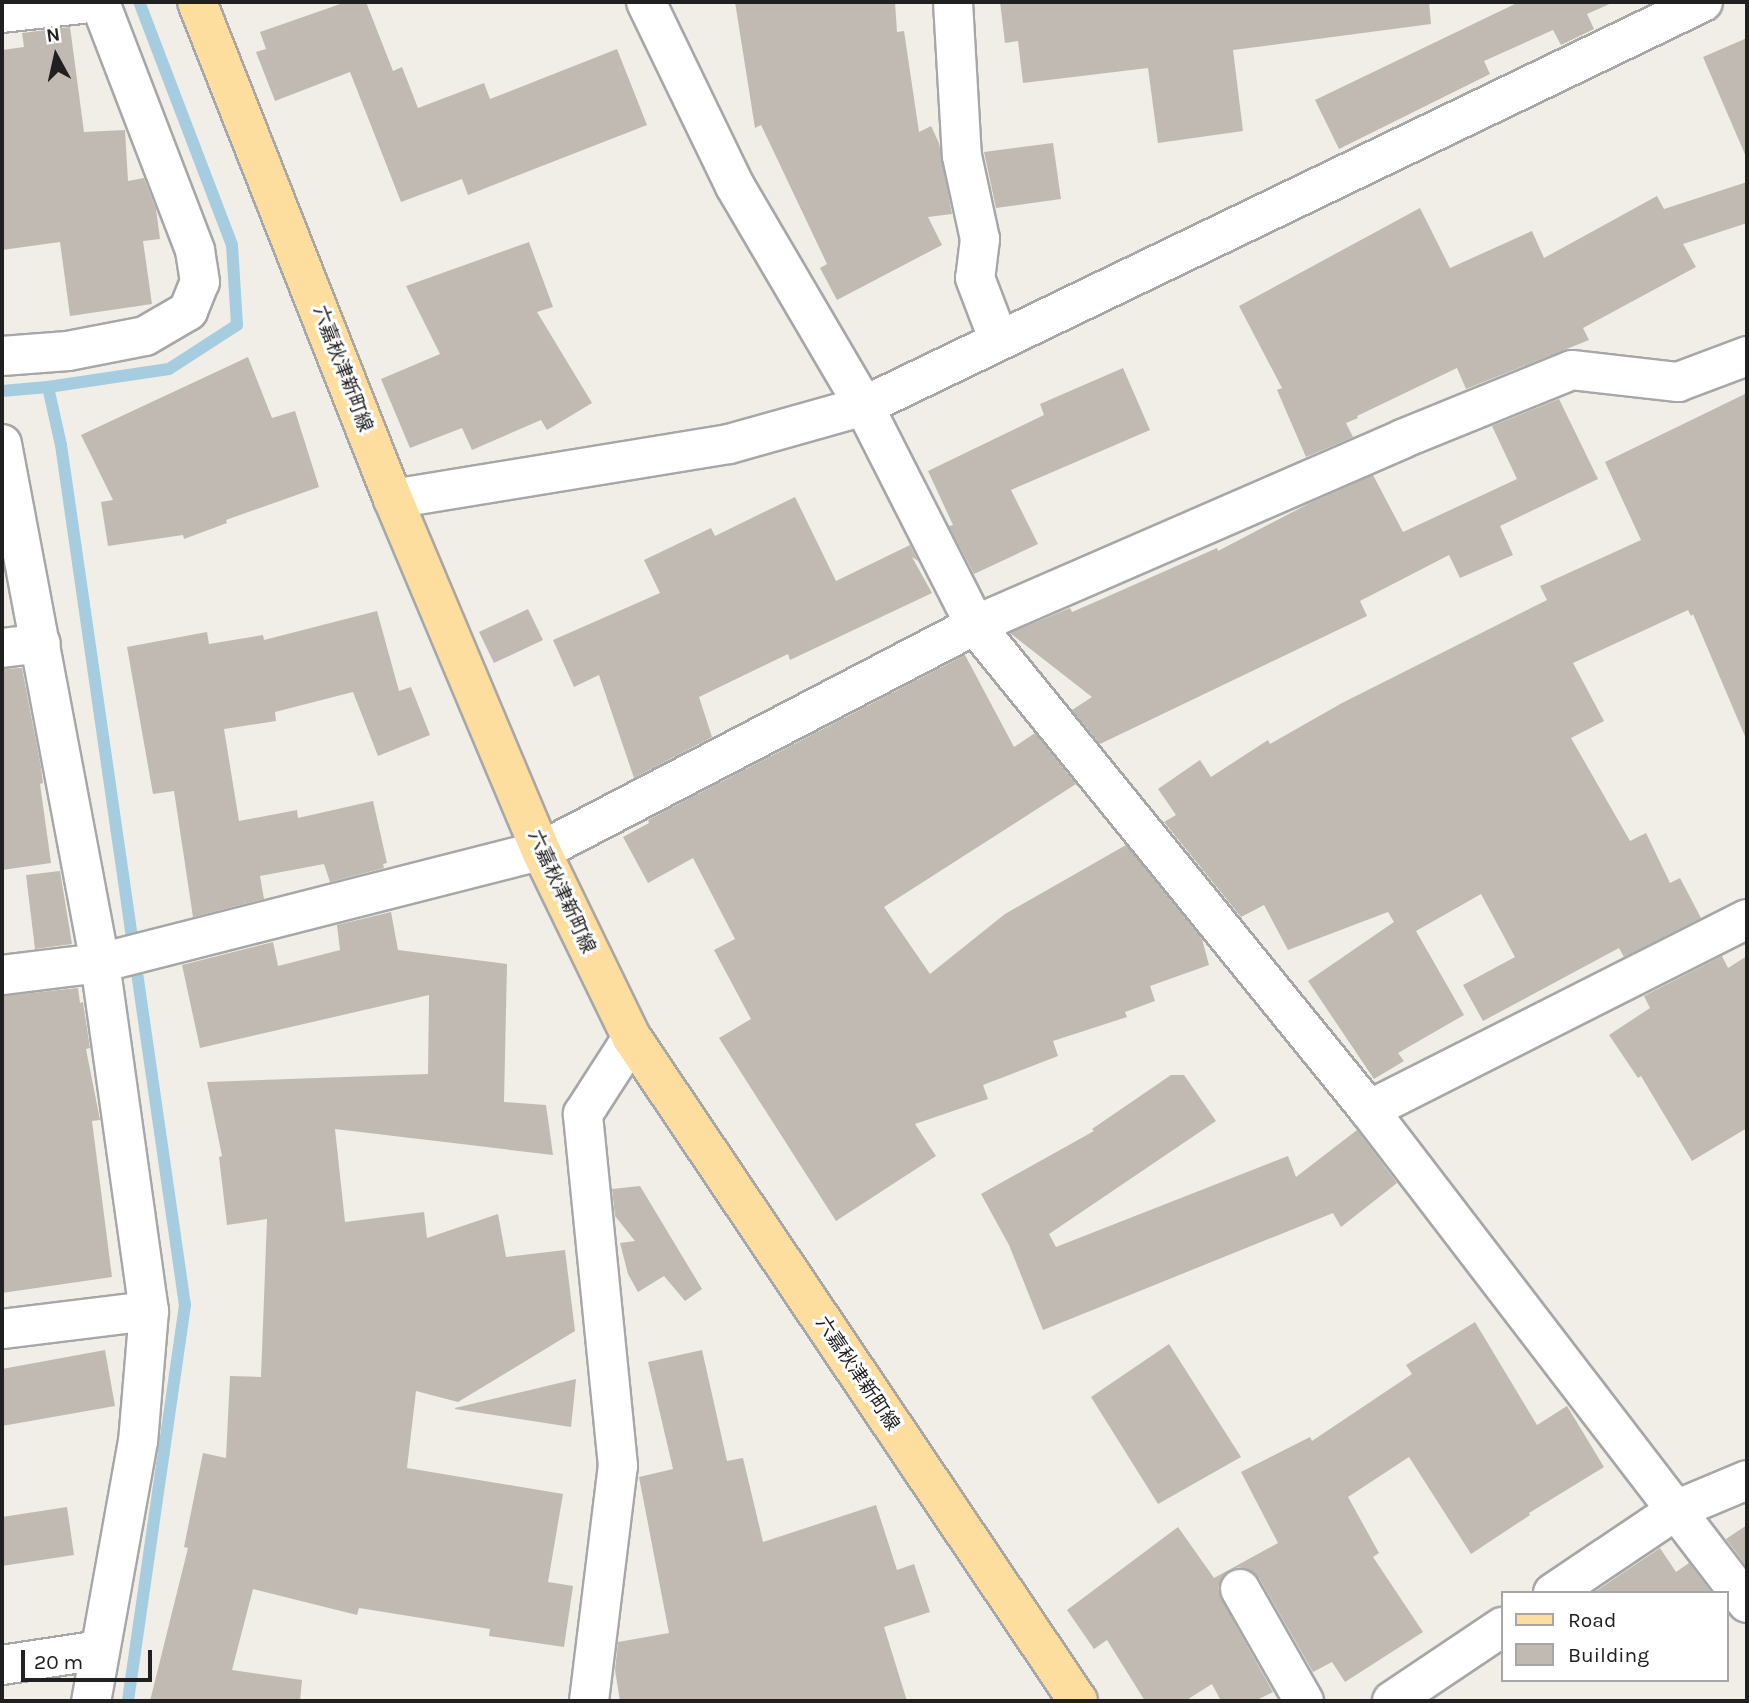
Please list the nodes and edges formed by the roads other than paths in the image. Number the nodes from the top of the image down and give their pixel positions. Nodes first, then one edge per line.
1 (100, 2) edge
2 (197, 2) edge
3 (646, 2) edge
4 (953, 2) edge
5 (1703, 2) edge
6 (2, 13) edge
7 (999, 341) junction
8 (2, 356) edge
9 (1747, 356) edge
10 (864, 406) junction
11 (2, 444) edge
12 (393, 499) junction
13 (975, 625) junction
14 (41, 642) junction
15 (2, 648) edge
16 (541, 851) junction
17 (1747, 919) edge
18 (100, 963) junction
19 (2, 975) edge
20 (632, 1038) junction
21 (1369, 1110) junction
22 (149, 1311) junction
23 (2, 1329) edge
24 (1747, 1480) edge
25 (1678, 1509) junction
26 (1240, 1589) dead end
27 (1556, 1591) edge
28 (1747, 1603) edge
29 (1500, 1629) edge
30 (100, 1650) junction
31 (2, 1665) edge
32 (1436, 1689) edge
33 (91, 1701) edge
34 (589, 1701) edge
35 (1078, 1701) edge
36 (1304, 1701) edge
37 (1392, 1701) edge

1 - 6 street
1 - 8 street
2 - 12 main road, 六嘉秋津新町線
3 - 10 street
4 - 7 street
5 - 7 street
7 - 10 street
9 - 13 street
10 - 12 street
10 - 13 street
11 - 14 street
12 - 16 main road, 六嘉秋津新町線
13 - 16 street
13 - 21 street
14 - 15 street
14 - 18 street
16 - 18 street
16 - 20 main road, 六嘉秋津新町線
17 - 21 street
18 - 19 street
18 - 22 street
20 - 34 street
20 - 35 main road, 六嘉秋津新町線
21 - 25 street
22 - 23 street
22 - 30 street
24 - 25 street
25 - 27 street
25 - 28 street
26 - 36 street
29 - 32 street
30 - 31 street
30 - 33 street
32 - 37 street

